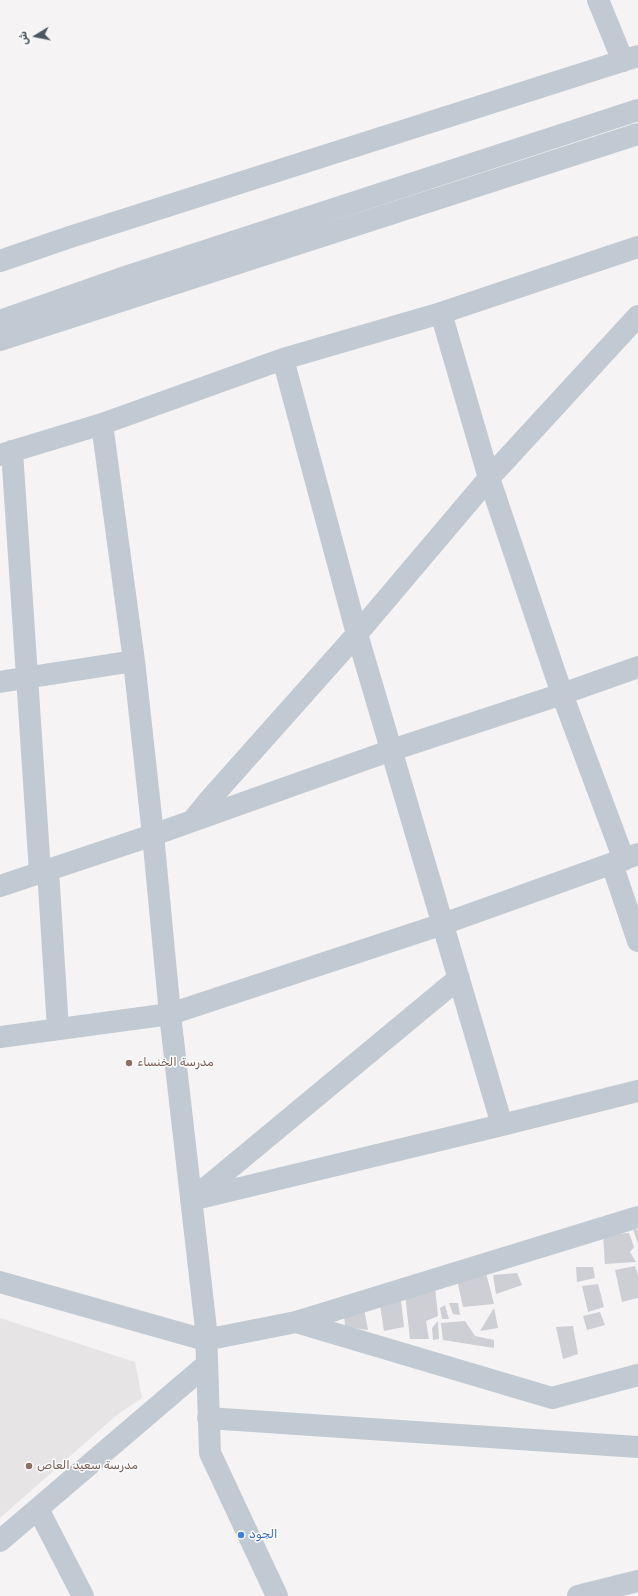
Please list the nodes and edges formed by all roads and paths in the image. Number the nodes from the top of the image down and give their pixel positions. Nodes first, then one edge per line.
1 (598, 0) edge
2 (630, 58) edge
3 (638, 110) edge
4 (638, 134) edge
5 (638, 247) edge
6 (0, 262) edge
7 (441, 313) junction
8 (638, 316) edge
9 (0, 321) edge
10 (0, 340) edge
11 (283, 359) junction
12 (102, 424) junction
13 (6, 453) edge
14 (489, 478) junction
15 (357, 634) junction
16 (134, 661) junction
17 (638, 667) edge
18 (28, 679) junction
19 (0, 682) edge
20 (562, 694) junction
21 (392, 750) junction
22 (192, 821) junction
23 (154, 835) junction
24 (625, 859) edge
25 (44, 871) junction
26 (0, 886) edge
27 (443, 924) junction
28 (638, 941) edge
29 (459, 978) junction
30 (170, 1014) junction
31 (58, 1029) junction
32 (0, 1037) edge
33 (638, 1091) edge
34 (502, 1125) junction
35 (191, 1200) junction
36 (638, 1217) edge
37 (0, 1282) edge
38 (296, 1322) junction
39 (205, 1340) junction
40 (206, 1366) junction
41 (638, 1375) edge
42 (208, 1418) junction
43 (638, 1447) edge
44 (38, 1509) junction
45 (0, 1541) edge
46 (638, 1581) edge
47 (83, 1596) edge
48 (277, 1596) edge
49 (578, 1596) edge

1 - 2 street
2 - 6 street
3 - 9 street
4 - 10 street
5 - 7 street
7 - 11 street
7 - 14 street
8 - 14 street
11 - 12 street
11 - 15 street
12 - 13 street
12 - 16 street
13 - 18 street
14 - 15 street
14 - 20 street
15 - 21 street
15 - 22 street
16 - 18 street
16 - 23 street
17 - 20 street
18 - 19 street
18 - 25 street
20 - 21 street
20 - 24 street
21 - 22 street
21 - 27 street
22 - 23 street
23 - 25 street
23 - 30 street
24 - 27 street
24 - 28 street
25 - 26 street
25 - 31 street
27 - 29 street
27 - 30 street
29 - 34 street
29 - 35 street
30 - 31 street
30 - 35 street
31 - 32 street
33 - 34 street
34 - 35 street
35 - 39 street
36 - 38 street
37 - 39 street
38 - 39 street
38 - 41 street
39 - 40 street
40 - 42 street
40 - 44 street
42 - 43 street
42 - 48 street
44 - 45 street
44 - 47 street
46 - 49 street

